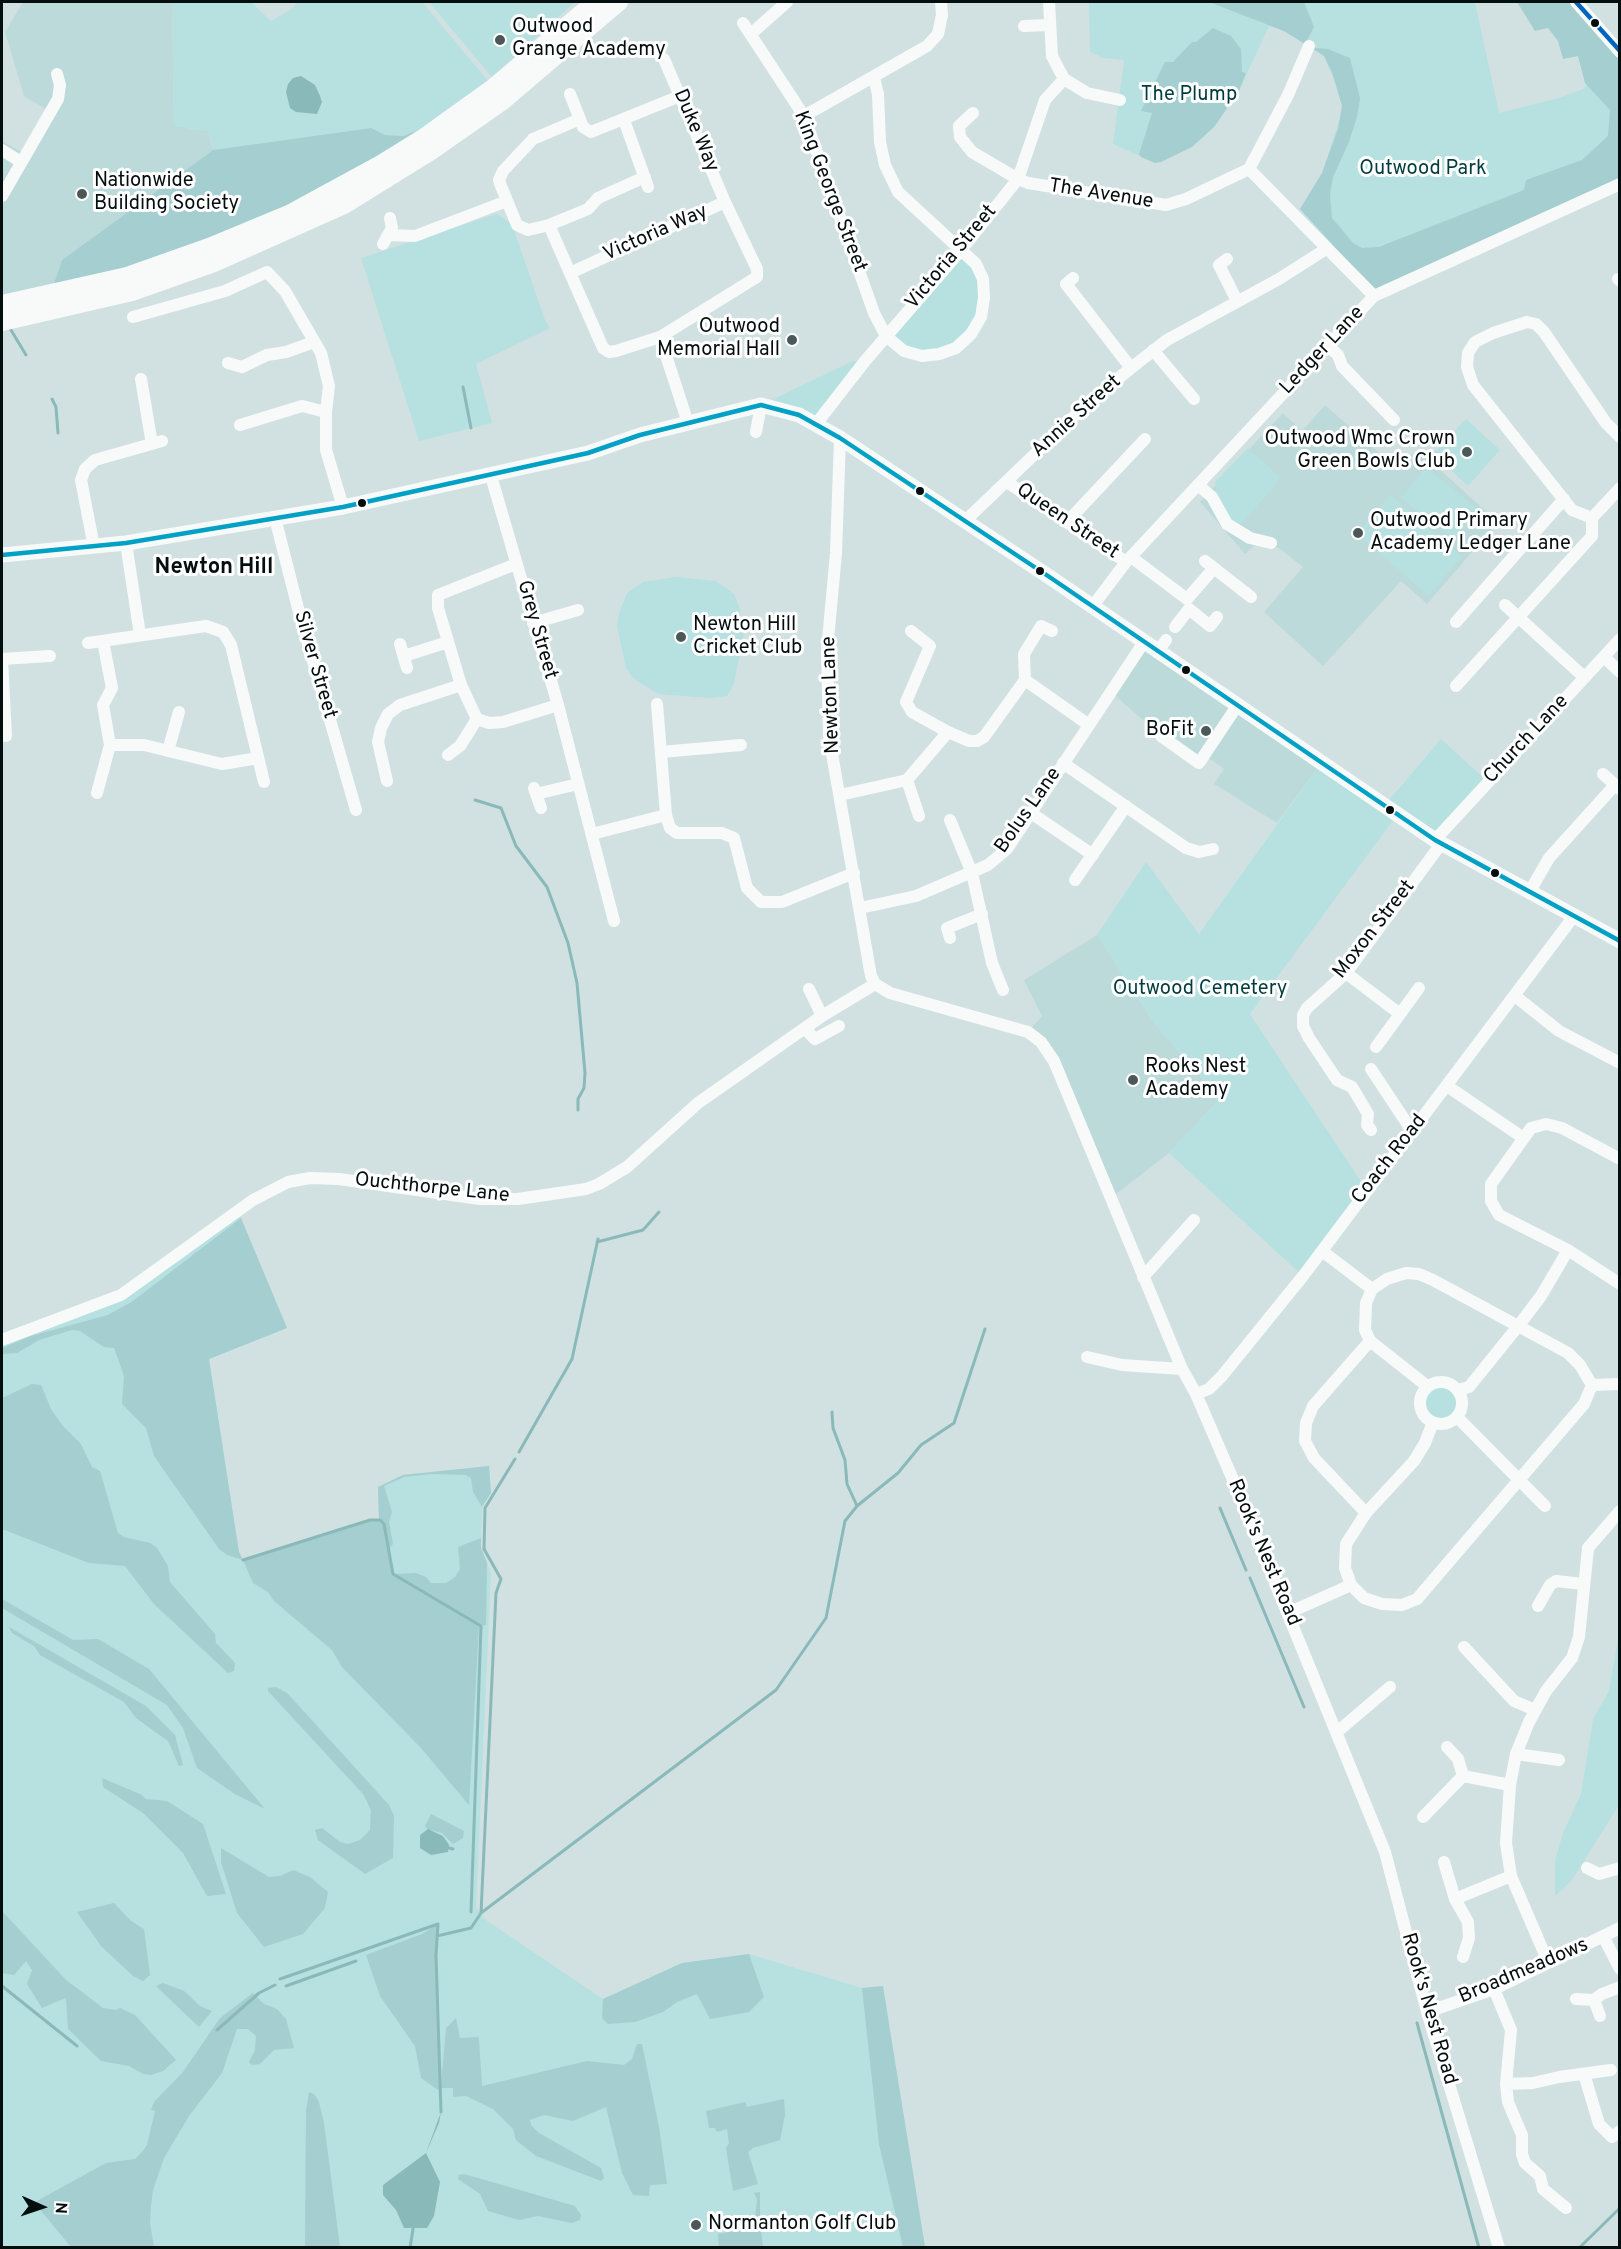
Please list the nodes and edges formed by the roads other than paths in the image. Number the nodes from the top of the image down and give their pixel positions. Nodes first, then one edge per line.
1 (595, 2) edge
2 (619, 2) edge
3 (787, 2) edge
4 (941, 2) edge
5 (1049, 2) edge
6 (1576, 2) edge
7 (743, 23) dead end
8 (1049, 25) junction
9 (1024, 26) dead end
10 (752, 33) junction
11 (1309, 46) dead end
12 (1619, 51) edge
13 (664, 59) dead end
14 (57, 74) dead end
15 (874, 78) junction
16 (1064, 79) junction
17 (570, 94) dead end
18 (680, 96) junction
19 (1111, 102) dead end
20 (973, 113) dead end
21 (804, 116) junction
22 (580, 119) junction
23 (624, 120) junction
24 (2, 150) edge
25 (21, 162) junction
26 (1249, 169) junction
27 (1018, 179) junction
28 (1620, 183) edge
29 (2, 196) edge
30 (507, 201) junction
31 (725, 202) junction
32 (390, 218) dead end
33 (549, 225) junction
34 (1326, 249) junction
35 (962, 250) junction
36 (1227, 259) dead end
37 (570, 273) junction
38 (1073, 278) dead end
39 (1374, 296) junction
40 (1236, 301) junction
41 (2, 304) edge
42 (133, 317) dead end
43 (2, 322) edge
44 (886, 336) junction
45 (660, 337) junction
46 (314, 342) junction
47 (1328, 346) junction
48 (1153, 350) junction
49 (228, 363) dead end
50 (1131, 368) junction
51 (141, 379) dead end
52 (1194, 399) dead end
53 (762, 405) junction
54 (326, 412) junction
55 (1394, 420) dead end
56 (688, 423) junction
57 (816, 424) junction
58 (240, 425) dead end
59 (756, 432) dead end
60 (1620, 437) edge
61 (840, 438) junction
62 (1145, 439) dead end
63 (491, 476) junction
64 (1007, 482) junction
65 (1198, 485) junction
66 (1620, 488) edge
67 (1564, 499) junction
68 (342, 507) junction
69 (275, 518) junction
70 (1592, 518) junction
71 (965, 521) junction
72 (1067, 522) junction
73 (126, 543) junction
74 (1271, 543) dead end
75 (94, 547) junction
76 (2, 555) edge
77 (1128, 560) junction
78 (516, 564) junction
79 (1251, 597) dead end
80 (1505, 604) dead end
81 (1092, 607) junction
82 (578, 610) dead end
83 (1520, 616) junction
84 (1217, 617) dead end
85 (1456, 622) dead end
86 (533, 623) junction
87 (1175, 627) dead end
88 (911, 631) dead end
89 (1052, 631) dead end
90 (140, 635) junction
91 (1620, 639) edge
92 (103, 641) junction
93 (448, 642) junction
94 (1144, 642) junction
95 (88, 643) dead end
96 (50, 656) dead end
97 (404, 656) dead end
98 (1604, 657) junction
99 (2, 659) edge
100 (1620, 672) edge
101 (1584, 678) junction
102 (1025, 680) junction
103 (461, 685) junction
104 (1456, 686) dead end
105 (657, 704) dead end
106 (558, 705) junction
107 (1237, 706) junction
108 (179, 712) dead end
109 (477, 719) junction
110 (1089, 725) junction
111 (948, 732) junction
112 (6, 736) dead end
113 (1161, 736) dead end
114 (110, 744) junction
115 (741, 746) dead end
116 (168, 751) junction
117 (661, 752) junction
118 (448, 755) dead end
119 (258, 758) junction
120 (1063, 763) junction
121 (1603, 774) dead end
122 (907, 780) junction
123 (387, 781) dead end
124 (264, 782) dead end
125 (578, 784) junction
126 (1617, 787) edge
127 (97, 793) dead end
128 (840, 795) junction
129 (1126, 806) junction
130 (541, 808) dead end
131 (356, 810) dead end
132 (1031, 813) junction
133 (666, 815) junction
134 (919, 816) dead end
135 (950, 820) dead end
136 (592, 834) junction
137 (1438, 842) junction
138 (1213, 849) dead end
139 (1093, 855) junction
140 (854, 873) junction
141 (972, 873) junction
142 (1075, 880) dead end
143 (1530, 891) junction
144 (860, 908) junction
145 (982, 914) junction
146 (1574, 916) junction
147 (614, 921) dead end
148 (950, 938) dead end
149 (1620, 941) edge
150 (1346, 973) junction
151 (875, 984) junction
152 (1419, 988) dead end
153 (809, 989) dead end
154 (1003, 990) dead end
155 (1515, 996) junction
156 (1400, 1014) junction
157 (822, 1016) junction
158 (839, 1026) dead end
159 (805, 1029) junction
160 (1376, 1047) dead end
161 (1620, 1062) edge
162 (1371, 1069) dead end
163 (1447, 1086) junction
164 (1371, 1130) dead end
165 (1412, 1131) junction
166 (1522, 1137) junction
167 (1620, 1159) edge
168 (1194, 1220) dead end
169 (1568, 1250) junction
170 (1322, 1251) junction
171 (1143, 1277) junction
172 (1620, 1284) edge
173 (1372, 1289) junction
174 (1519, 1325) junction
175 (2, 1340) edge
176 (1370, 1341) junction
177 (1087, 1357) dead end
178 (1182, 1369) junction
179 (1620, 1384) edge
180 (1592, 1385) junction
181 (1427, 1386) junction
182 (1458, 1390) junction
183 (1196, 1394) junction
184 (1457, 1417) junction
185 (1432, 1422) junction
186 (1520, 1481) junction
187 (1545, 1506) dead end
188 (1620, 1511) edge
189 (1366, 1513) junction
190 (1583, 1584) junction
191 (1351, 1585) junction
192 (1538, 1606) dead end
193 (1288, 1612) junction
194 (1464, 1647) dead end
195 (1390, 1687) dead end
196 (1535, 1710) junction
197 (1337, 1732) junction
198 (1447, 1747) dead end
199 (1516, 1754) junction
200 (1559, 1760) dead end
201 (1463, 1776) junction
202 (1509, 1785) junction
203 (1424, 1817) dead end
204 (1444, 1862) dead end
205 (1587, 1868) dead end
206 (1620, 1868) edge
207 (1511, 1876) junction
208 (1455, 1899) junction
209 (1620, 1928) edge
210 (1604, 1938) junction
211 (1463, 1957) dead end
212 (1548, 1962) junction
213 (1620, 1969) edge
214 (1620, 1987) edge
215 (1494, 1989) junction
216 (1576, 1999) dead end
217 (1594, 2000) junction
218 (1427, 2012) junction
219 (1600, 2016) dead end
220 (1611, 2070) dead end
221 (1584, 2074) junction
222 (1506, 2081) junction
223 (1620, 2131) edge
224 (1566, 2208) dead end
225 (1499, 2247) edge

1 - 41 highway
2 - 43 highway
3 - 10 street
4 - 15 street
5 - 8 street
6 - 12 street
7 - 10 street, King George Street
8 - 9 street
8 - 16 street
10 - 21 street, King George Street
11 - 26 street
13 - 18 street, Duke Way
14 - 25 street
15 - 21 street
15 - 35 street
16 - 19 street
16 - 27 street, Victoria Street
17 - 22 street
18 - 23 street
18 - 31 street, Duke Way
20 - 27 street, The Avenue
21 - 44 street, King George Street
22 - 23 street
22 - 30 street
23 - 33 street
24 - 25 street
25 - 29 street
26 - 27 street, The Avenue
26 - 34 street
27 - 35 street, Victoria Street
28 - 39 street, Ledger Lane
30 - 32 street
30 - 33 street
31 - 37 street, Victoria Way
31 - 45 street, Victoria Way
33 - 37 street
34 - 39 street
34 - 40 street
35 - 44 street, Victoria Street
35 - 44 street
36 - 40 street
37 - 45 street, Victoria Way
38 - 50 street, Annie Street
39 - 47 street, Ledger Lane
40 - 48 street
42 - 46 street
44 - 57 street, Victoria Street
45 - 56 street
46 - 49 street
46 - 54 street
47 - 55 street
47 - 65 street, Ledger Lane
48 - 50 street
48 - 52 street
50 - 64 street, Annie Street
51 - 75 street
53 - 56 main road
53 - 57 main road
53 - 59 street
54 - 58 street
54 - 68 street
56 - 63 main road
57 - 61 main road
60 - 67 street
61 - 71 main road
61 - 128 street, Newton Lane
62 - 72 street
63 - 68 main road
63 - 78 street, Grey Street
64 - 71 street, Annie Street
64 - 72 street, Queen Street
65 - 74 street
65 - 77 street, Ledger Lane
66 - 70 street
67 - 70 street
67 - 85 street
68 - 69 main road
69 - 73 main road
69 - 131 street, Silver Street
70 - 83 street
71 - 81 main road
72 - 77 street, Queen Street
73 - 75 main road
73 - 90 street
75 - 76 main road
77 - 79 street, Queen Street
77 - 81 street, Ledger Lane
78 - 86 street, Grey Street
78 - 93 street
80 - 83 street
81 - 94 main road
82 - 86 street
83 - 101 street
83 - 104 street
84 - 87 street
86 - 106 street, Grey Street
88 - 111 street
89 - 102 street
90 - 92 street
90 - 119 street
91 - 98 street, Church Lane
92 - 95 street
92 - 114 street
93 - 97 street
93 - 103 street
94 - 107 main road
94 - 110 street, Bolus Lane
96 - 99 street
98 - 100 street
98 - 101 street, Church Lane
99 - 112 street
101 - 137 street, Church Lane
102 - 110 street
102 - 111 street
103 - 109 street
103 - 123 street
105 - 117 street
106 - 109 street
106 - 125 street, Grey Street
107 - 113 street
107 - 137 main road
108 - 116 street
109 - 118 street
110 - 120 street, Bolus Lane
111 - 122 street
114 - 116 street
114 - 127 street
115 - 117 street
116 - 119 street
117 - 133 street
119 - 124 street
120 - 129 street
120 - 132 street, Bolus Lane
121 - 126 street
122 - 128 street
122 - 134 street
125 - 130 street
125 - 136 street, Grey Street
126 - 143 street
128 - 140 street, Newton Lane
129 - 138 street
129 - 139 street
132 - 139 street
132 - 141 street, Bolus Lane
133 - 136 street
133 - 140 street
135 - 141 street
136 - 147 street, Grey Street
137 - 143 main road
137 - 150 street, Moxon Street
139 - 142 street
140 - 144 street, Newton Lane
141 - 144 street, Bolus Lane
141 - 145 street
143 - 146 main road
144 - 151 street, Newton Lane
145 - 148 street
145 - 154 street
146 - 149 main road
146 - 155 street, Coach Road
150 - 156 street
150 - 164 street, Moxon Street
151 - 157 street, Ouchthorpe Lane
151 - 171 street, Rook's Nest Road
152 - 156 street
153 - 157 street
155 - 161 street
155 - 163 street, Coach Road
156 - 160 street
157 - 159 street, Ouchthorpe Lane
158 - 159 street
159 - 175 street, Ouchthorpe Lane
162 - 165 street
163 - 165 street, Coach Road
163 - 166 street
165 - 170 street, Coach Road
166 - 167 street
166 - 169 street
168 - 171 street
169 - 172 street
169 - 174 street
170 - 173 street
170 - 183 street, Coach Road
171 - 178 street, Rook's Nest Road
173 - 174 street
173 - 176 street
174 - 180 street
174 - 182 street
176 - 181 street
176 - 189 street
177 - 178 street
178 - 183 street, Rook's Nest Road
179 - 180 street
180 - 186 street
181 - 182 street
181 - 185 street
182 - 184 street
183 - 193 street, Rook's Nest Road
184 - 185 street
184 - 186 street
185 - 189 street
186 - 187 street
186 - 191 street
188 - 190 street
189 - 191 street
190 - 192 street
190 - 196 street
191 - 193 street
193 - 197 street, Rook's Nest Road
194 - 196 street
195 - 197 street
196 - 199 street
197 - 218 street, Rook's Nest Road
198 - 201 street
199 - 200 street
199 - 202 street
201 - 202 street
201 - 203 street
202 - 207 street
204 - 208 street
205 - 206 street
207 - 208 street
207 - 212 street
208 - 211 street
209 - 210 street, Broadmeadows
210 - 212 street, Broadmeadows
210 - 213 street
212 - 215 street, Broadmeadows
214 - 217 street
215 - 218 street, Broadmeadows
215 - 222 street
216 - 217 street
217 - 219 street
218 - 225 street, Rook's Nest Road
220 - 221 street
221 - 222 street
221 - 223 street
222 - 224 street

